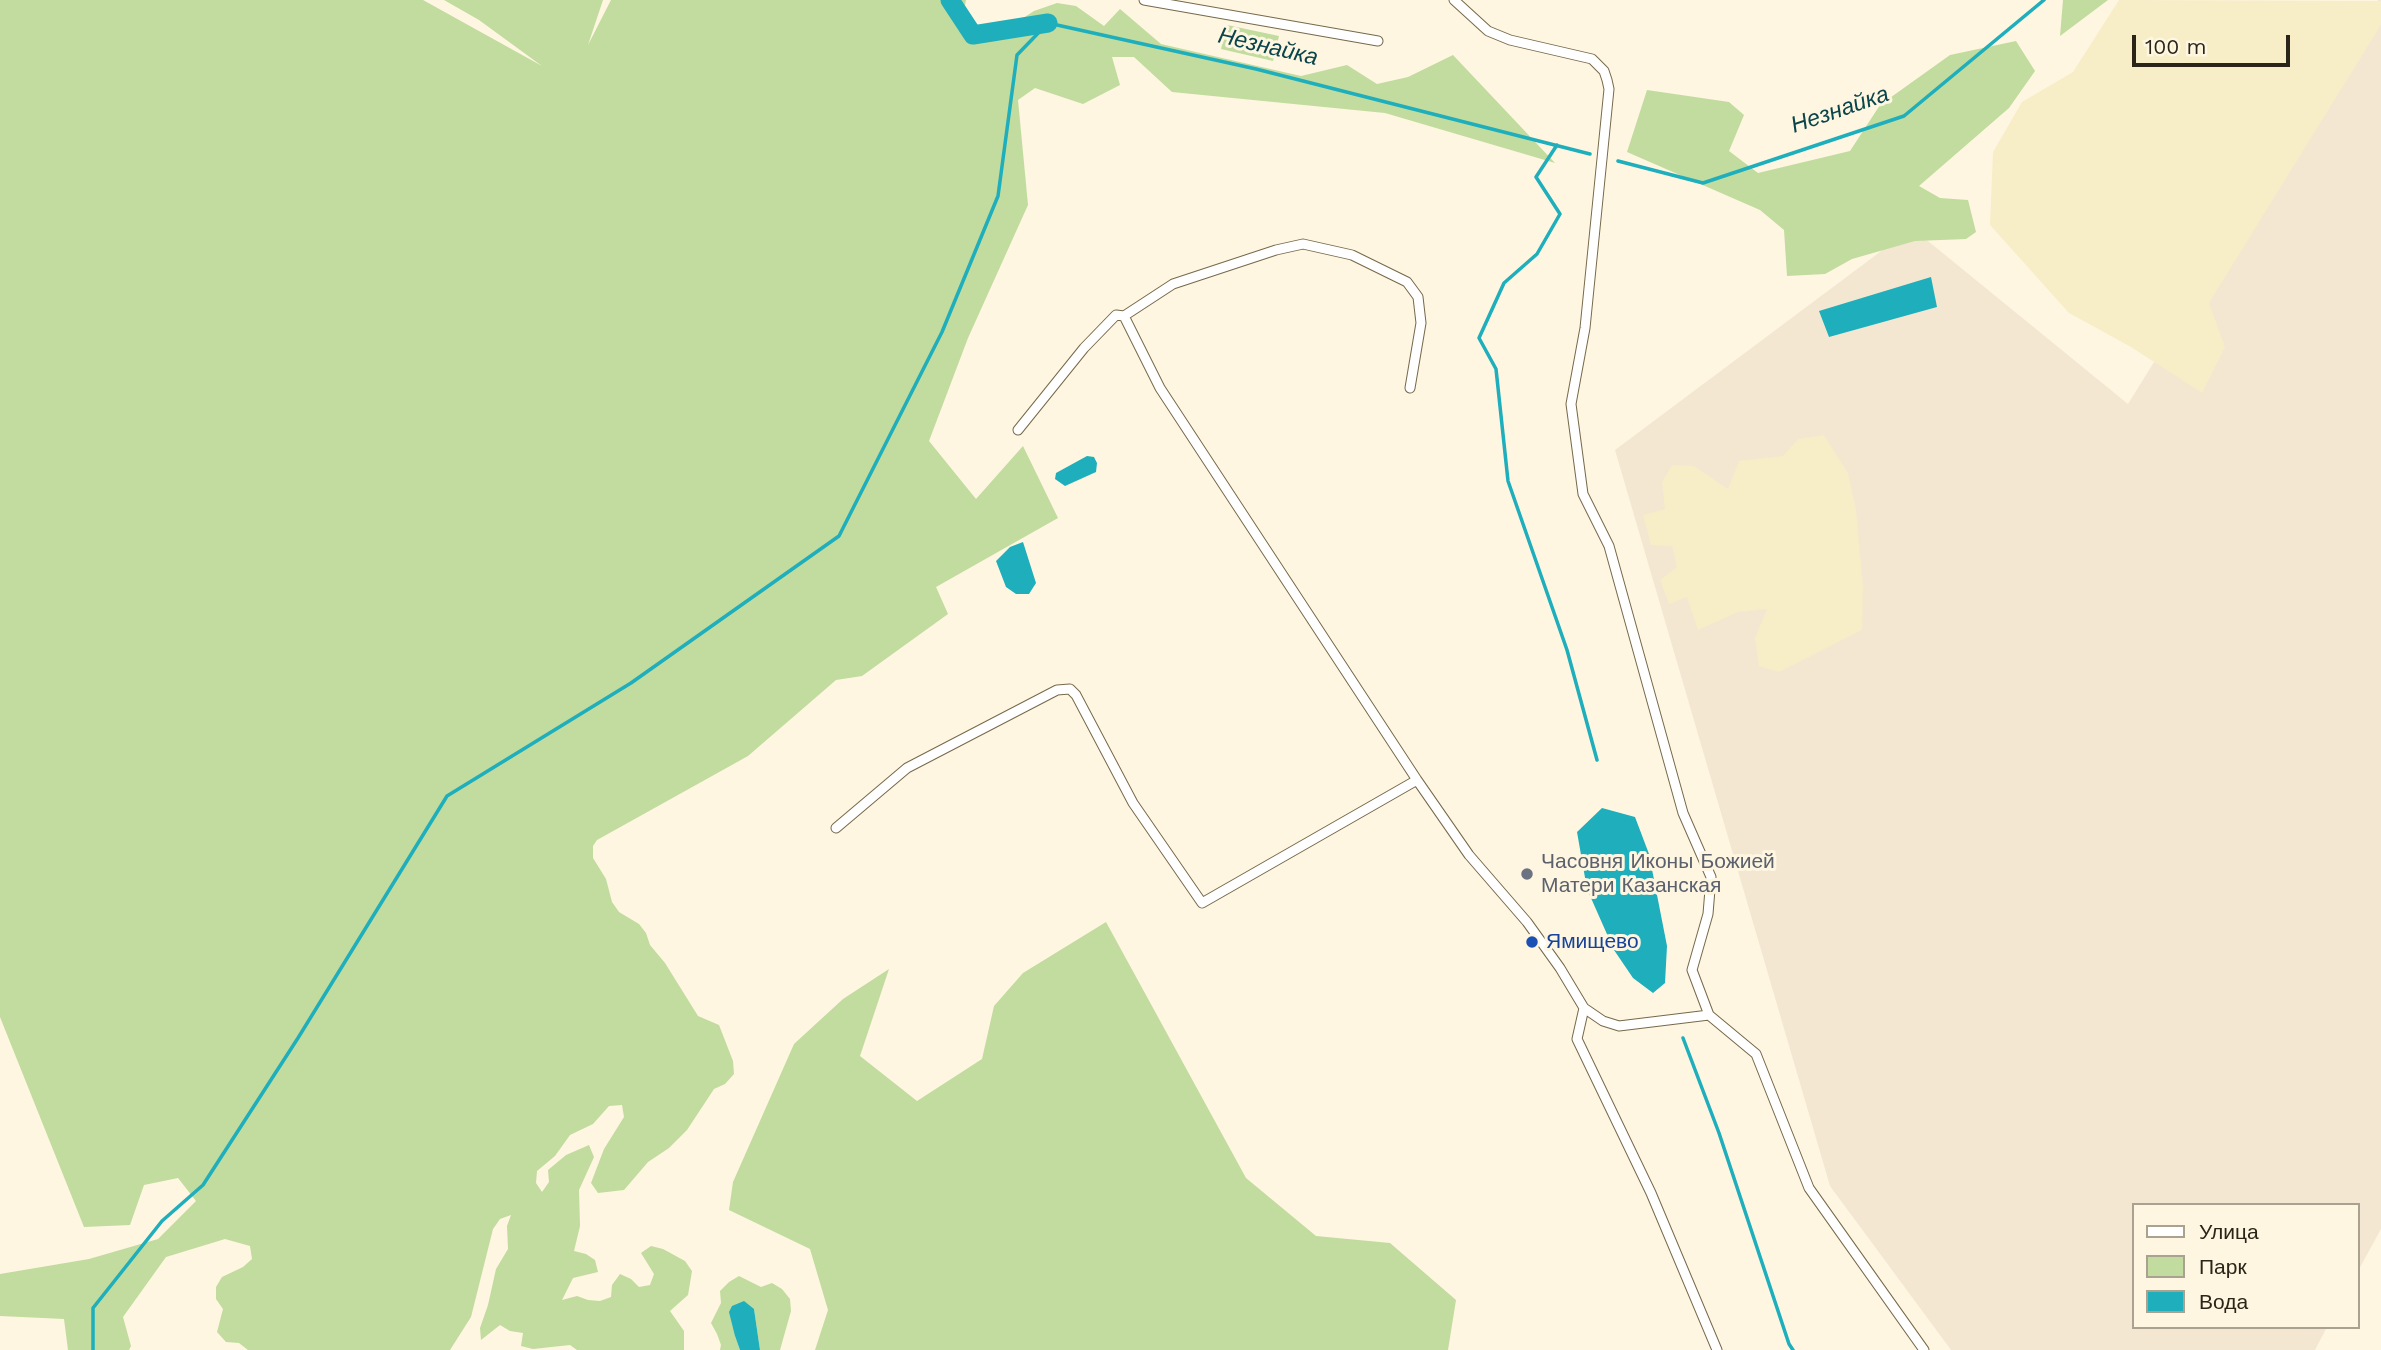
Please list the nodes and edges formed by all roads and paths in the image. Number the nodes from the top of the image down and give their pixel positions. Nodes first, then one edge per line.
1 (1144, 0) edge
2 (1454, 0) edge
3 (1378, 41) dead end
4 (1124, 316) junction
5 (1410, 388) dead end
6 (1018, 430) dead end
7 (1417, 780) junction
8 (836, 828) dead end
9 (1584, 1008) junction
10 (1709, 1015) junction
11 (1717, 1350) edge
12 (1924, 1350) edge

1 - 3 street
2 - 10 street
4 - 5 street
4 - 6 street
4 - 7 street
7 - 8 street
7 - 9 street
9 - 10 street
9 - 11 street
10 - 12 street

